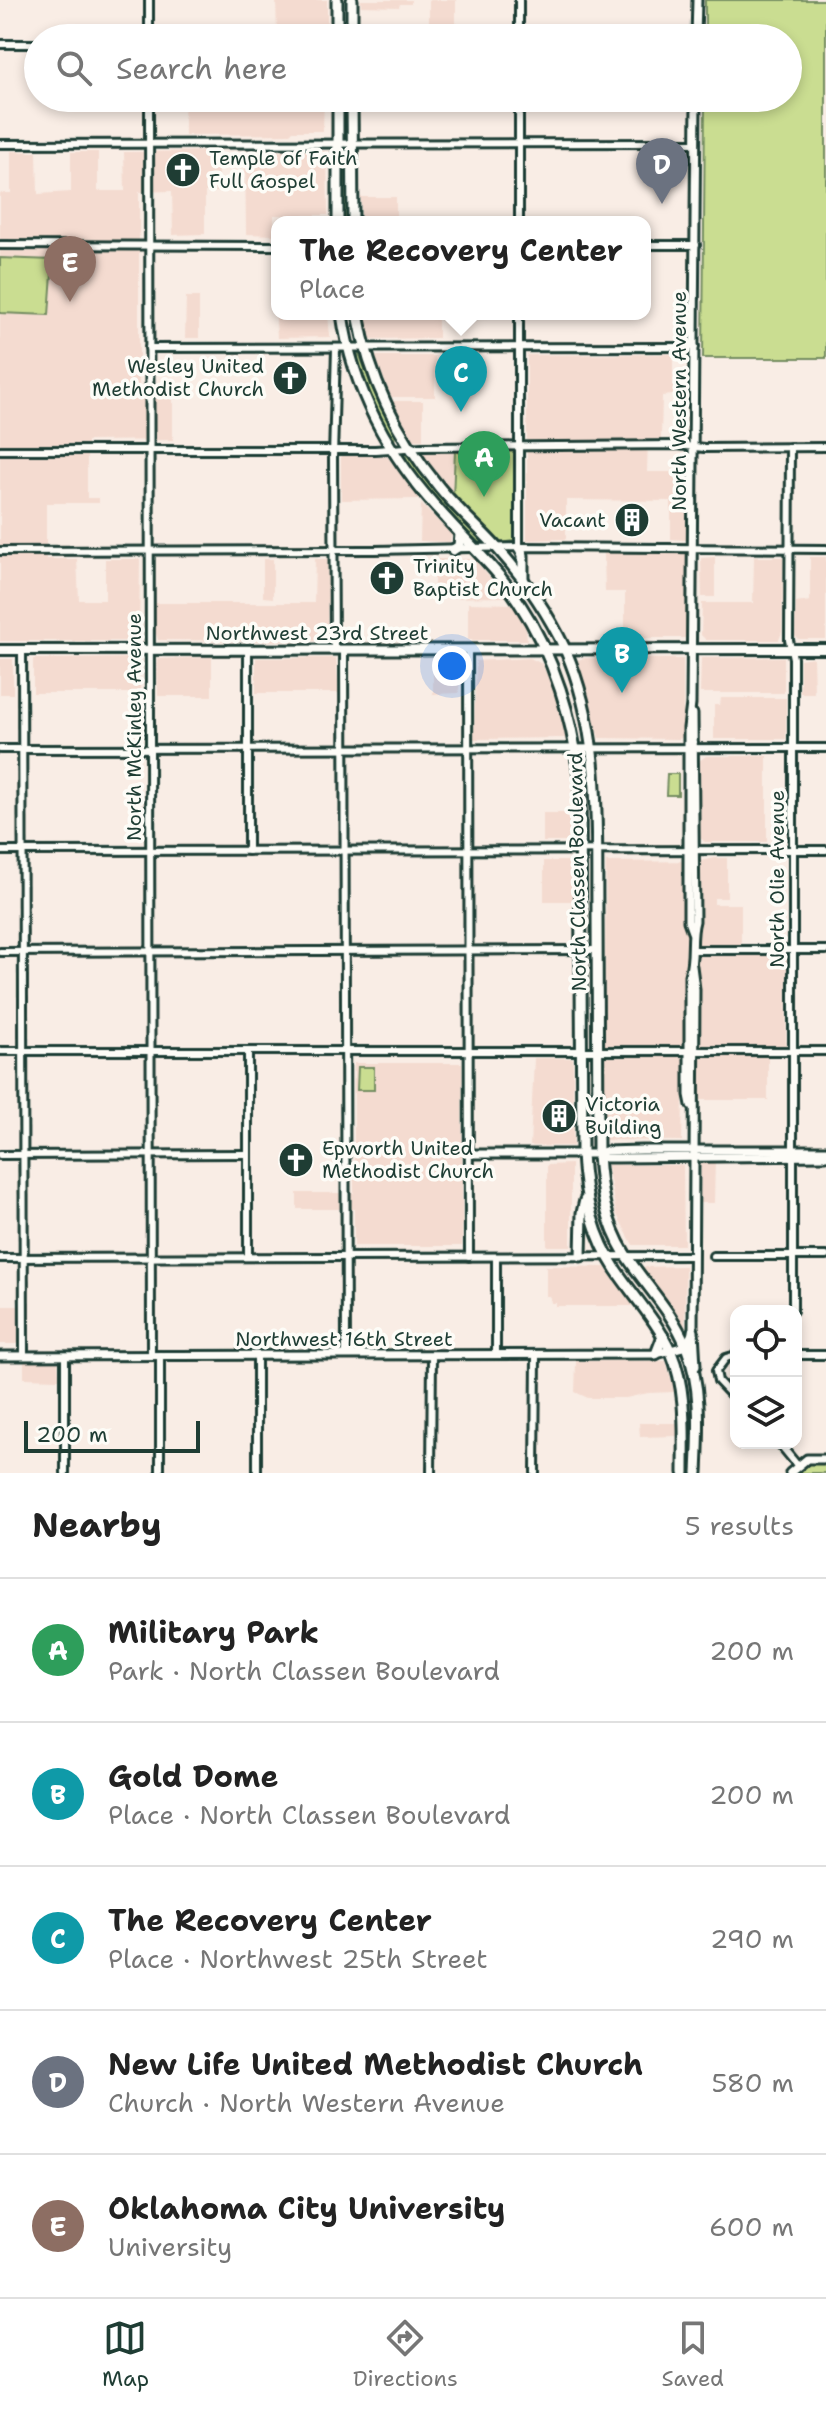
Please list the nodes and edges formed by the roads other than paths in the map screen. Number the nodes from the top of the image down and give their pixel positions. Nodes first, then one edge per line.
1 (149, 0) edge
2 (337, 0) edge
3 (352, 0) edge
4 (519, 0) edge
5 (697, 0) edge
6 (149, 24) edge
7 (337, 24) edge
8 (352, 24) edge
9 (519, 24) edge
10 (696, 24) edge
11 (0, 44) edge
12 (24, 44) edge
13 (149, 112) edge
14 (338, 112) edge
15 (352, 112) edge
16 (519, 112) edge
17 (696, 112) edge
18 (338, 143) junction
19 (353, 143) junction
20 (519, 143) junction
21 (696, 143) junction
22 (0, 144) edge
23 (149, 144) junction
24 (338, 216) edge
25 (353, 216) edge
26 (519, 216) edge
27 (0, 245) edge
28 (149, 245) junction
29 (651, 245) edge
30 (696, 245) junction
31 (271, 246) edge
32 (343, 320) edge
33 (359, 320) edge
34 (519, 320) edge
35 (519, 347) junction
36 (695, 347) junction
37 (149, 348) junction
38 (336, 348) junction
39 (348, 348) junction
40 (365, 348) junction
41 (519, 446) junction
42 (695, 447) junction
43 (790, 447) junction
44 (826, 447) edge
45 (410, 448) junction
46 (335, 449) junction
47 (391, 449) junction
48 (0, 450) edge
49 (149, 450) junction
50 (460, 534) junction
51 (519, 547) junction
52 (497, 548) junction
53 (694, 548) junction
54 (476, 549) junction
55 (790, 549) junction
56 (826, 549) edge
57 (149, 550) junction
58 (334, 550) junction
59 (453, 550) junction
60 (0, 551) edge
61 (523, 580) junction
62 (149, 649) junction
63 (339, 649) junction
64 (468, 649) junction
65 (564, 649) junction
66 (692, 649) junction
67 (791, 649) junction
68 (826, 649) edge
69 (0, 650) edge
70 (22, 650) junction
71 (248, 650) junction
72 (544, 650) junction
73 (149, 748) junction
74 (248, 748) junction
75 (345, 748) junction
76 (468, 748) junction
77 (575, 748) junction
78 (592, 748) junction
79 (692, 748) junction
80 (793, 748) junction
81 (826, 748) edge
82 (0, 749) edge
83 (22, 749) junction
84 (793, 850) junction
85 (826, 850) edge
86 (0, 851) edge
87 (23, 851) junction
88 (150, 851) junction
89 (248, 851) junction
90 (345, 851) junction
91 (468, 851) junction
92 (581, 851) junction
93 (597, 851) junction
94 (692, 851) junction
95 (581, 950) junction
96 (597, 950) junction
97 (692, 950) junction
98 (793, 950) junction
99 (826, 950) edge
100 (345, 951) junction
101 (469, 951) junction
102 (0, 952) edge
103 (23, 952) junction
104 (149, 952) junction
105 (0, 1051) edge
106 (23, 1051) junction
107 (150, 1051) junction
108 (248, 1051) junction
109 (345, 1051) junction
110 (469, 1051) junction
111 (581, 1051) junction
112 (598, 1051) junction
113 (692, 1051) junction
114 (794, 1051) junction
115 (826, 1051) edge
116 (826, 1150) edge
117 (793, 1153) junction
118 (248, 1154) junction
119 (469, 1154) junction
120 (582, 1154) junction
121 (598, 1154) junction
122 (692, 1154) junction
123 (0, 1155) edge
124 (24, 1155) junction
125 (150, 1155) junction
126 (826, 1156) edge
127 (586, 1197) junction
128 (581, 1256) junction
129 (608, 1256) junction
130 (627, 1256) junction
131 (692, 1256) junction
132 (713, 1256) dead end
133 (793, 1256) junction
134 (826, 1256) edge
135 (150, 1257) junction
136 (248, 1257) junction
137 (346, 1257) junction
138 (469, 1257) junction
139 (496, 1257) junction
140 (0, 1258) edge
141 (24, 1258) junction
142 (793, 1305) edge
143 (693, 1331) junction
144 (663, 1336) junction
145 (686, 1346) junction
146 (671, 1352) junction
147 (656, 1354) junction
148 (155, 1355) junction
149 (257, 1355) junction
150 (346, 1355) junction
151 (432, 1355) junction
152 (496, 1355) junction
153 (536, 1355) junction
154 (802, 1355) edge
155 (826, 1355) edge
156 (0, 1356) edge
157 (24, 1356) junction
158 (65, 1356) junction
159 (730, 1357) edge
160 (694, 1377) junction
161 (730, 1393) edge
162 (784, 1449) edge
163 (826, 1459) edge
164 (797, 1465) junction
165 (65, 1473) edge
166 (160, 1473) edge
167 (257, 1473) edge
168 (431, 1473) edge
169 (535, 1473) edge
170 (684, 1473) edge
171 (697, 1473) edge
172 (790, 1473) edge

1 - 6 street
2 - 7 main road
3 - 8 main road
4 - 9 street
5 - 10 street
11 - 12 street
13 - 23 street, North McKinley Avenue
14 - 18 main road
15 - 19 main road
16 - 20 street
17 - 21 street, North Western Avenue
18 - 19 street
18 - 23 street
18 - 24 main road
19 - 20 street
19 - 25 main road
20 - 21 street
20 - 26 street
21 - 30 street, North Western Avenue
22 - 23 street
23 - 28 street, North McKinley Avenue
27 - 28 street
28 - 31 street
28 - 37 street, North McKinley Avenue
29 - 30 street
30 - 36 street, North Western Avenue
32 - 39 main road, North Classen Boulevard
33 - 40 main road, North Classen Boulevard
34 - 35 street
35 - 36 street
35 - 40 street
35 - 41 street
36 - 42 street, North Western Avenue
37 - 38 street
37 - 49 street, North McKinley Avenue
38 - 39 street
38 - 46 street
39 - 40 street
39 - 47 main road, North Classen Boulevard
40 - 45 main road, North Classen Boulevard
41 - 42 street
41 - 45 street
41 - 51 street
42 - 43 street
42 - 53 street, North Western Avenue
43 - 44 street
43 - 55 street, North Olie Avenue
45 - 47 street
45 - 52 main road, North Classen Boulevard
46 - 47 street
46 - 49 street
46 - 58 street
47 - 50 main road, North Classen Boulevard
48 - 49 street
49 - 57 street, North McKinley Avenue
50 - 54 main road, North Classen Boulevard
50 - 59 main road
51 - 52 street
51 - 53 street
51 - 61 main road
52 - 54 street
52 - 61 main road, North Classen Boulevard
53 - 55 street
53 - 66 street, North Western Avenue
54 - 59 street
54 - 72 main road, North Classen Boulevard
55 - 56 street
55 - 67 street, North Olie Avenue
57 - 58 street
57 - 60 street
57 - 62 street, North McKinley Avenue
58 - 59 street
58 - 63 street
61 - 65 main road, North Classen Boulevard
62 - 70 main road, Northwest 23rd Street
62 - 71 main road, Northwest 23rd Street
62 - 73 street, North McKinley Avenue
63 - 64 main road, Northwest 23rd Street
63 - 71 main road, Northwest 23rd Street
63 - 75 street
64 - 72 main road, Northwest 23rd Street
64 - 76 street
65 - 66 main road, Northwest 23rd Street
65 - 72 main road, Northwest 23rd Street
65 - 78 main road, North Classen Boulevard
66 - 67 main road, Northwest 23rd Street
66 - 79 street, North Western Avenue
67 - 68 main road, Northwest 23rd Street
67 - 80 street, North Olie Avenue
69 - 70 main road, Northwest 23rd Street
70 - 83 street
71 - 74 street
72 - 77 main road, North Classen Boulevard
73 - 74 street
73 - 83 street
73 - 88 street, North McKinley Avenue
74 - 75 street
74 - 89 street
75 - 76 street
75 - 90 street
76 - 77 street
76 - 91 street
77 - 78 street
77 - 92 main road, North Classen Boulevard
78 - 79 street
78 - 93 main road, North Classen Boulevard
79 - 80 street
79 - 94 street, North Western Avenue
80 - 81 street
80 - 84 street, North Olie Avenue
82 - 83 street
83 - 87 street
84 - 85 street
84 - 94 street
84 - 98 street, North Olie Avenue
86 - 87 street
87 - 88 street
87 - 103 street
88 - 89 street
88 - 104 street, North McKinley Avenue
89 - 90 street
90 - 91 street
90 - 100 street
91 - 92 street
91 - 101 street
92 - 93 street
92 - 95 main road, North Classen Boulevard
93 - 94 street
93 - 96 main road, North Classen Boulevard
94 - 97 street, North Western Avenue
95 - 96 street
95 - 101 street
95 - 111 main road, North Classen Boulevard
96 - 112 main road, North Classen Boulevard
97 - 98 street
97 - 113 street, North Western Avenue
98 - 99 street
98 - 114 street, North Olie Avenue
100 - 101 street
100 - 104 street
100 - 109 street
101 - 110 street
102 - 103 street
103 - 104 street
103 - 106 street
104 - 107 street, North McKinley Avenue
105 - 106 street
106 - 107 street
106 - 124 street
107 - 108 street
107 - 125 street, North McKinley Avenue
108 - 109 street
108 - 118 street
109 - 110 street
109 - 137 street
110 - 111 street
110 - 119 street
111 - 112 street
111 - 120 main road, North Classen Boulevard
112 - 113 street
112 - 121 main road, North Classen Boulevard
113 - 114 street
113 - 122 street, North Western Avenue
114 - 115 street
114 - 117 street, North Olie Avenue
116 - 117 street
117 - 122 street
117 - 126 street
117 - 133 street, North Olie Avenue
118 - 125 street
118 - 136 street
119 - 120 street
119 - 138 street
120 - 121 street
120 - 127 main road, North Classen Boulevard
121 - 122 street
121 - 130 main road, North Classen Boulevard
122 - 131 street, North Western Avenue
123 - 124 street
124 - 125 street
124 - 141 street
125 - 135 street, North McKinley Avenue
127 - 128 main road
127 - 129 main road, North Classen Boulevard
128 - 129 street
128 - 139 street
129 - 130 street
129 - 144 main road, North Classen Boulevard
130 - 131 street
130 - 145 main road, North Classen Boulevard
131 - 143 street, North Western Avenue
132 - 133 street
133 - 134 street
133 - 142 street, North Olie Avenue
135 - 136 street
135 - 141 street
135 - 148 street, North McKinley Avenue
136 - 137 street
137 - 138 street
137 - 150 street
138 - 139 street
139 - 152 street
140 - 141 street
141 - 157 street
143 - 145 street, North Western Avenue
143 - 160 main road
144 - 146 main road, North Classen Boulevard
144 - 147 main road
145 - 146 street, Northwest 16th Street
145 - 160 main road, North Classen Boulevard
146 - 147 street, Northwest 16th Street
146 - 170 main road, North Classen Boulevard
147 - 153 street, Northwest 16th Street
148 - 149 street, Northwest 16th Street
148 - 158 street, Northwest 16th Street
148 - 166 street, North McKinley Avenue
149 - 150 street, Northwest 16th Street
149 - 167 street
150 - 151 street, Northwest 16th Street
151 - 152 street, Northwest 16th Street
151 - 168 street
152 - 153 street, Northwest 16th Street
153 - 169 street
154 - 155 street
156 - 157 street, Northwest 16th Street
157 - 158 street, Northwest 16th Street
158 - 165 street
159 - 161 street
160 - 171 main road, North Classen Boulevard
162 - 164 street
163 - 164 street
164 - 172 street

